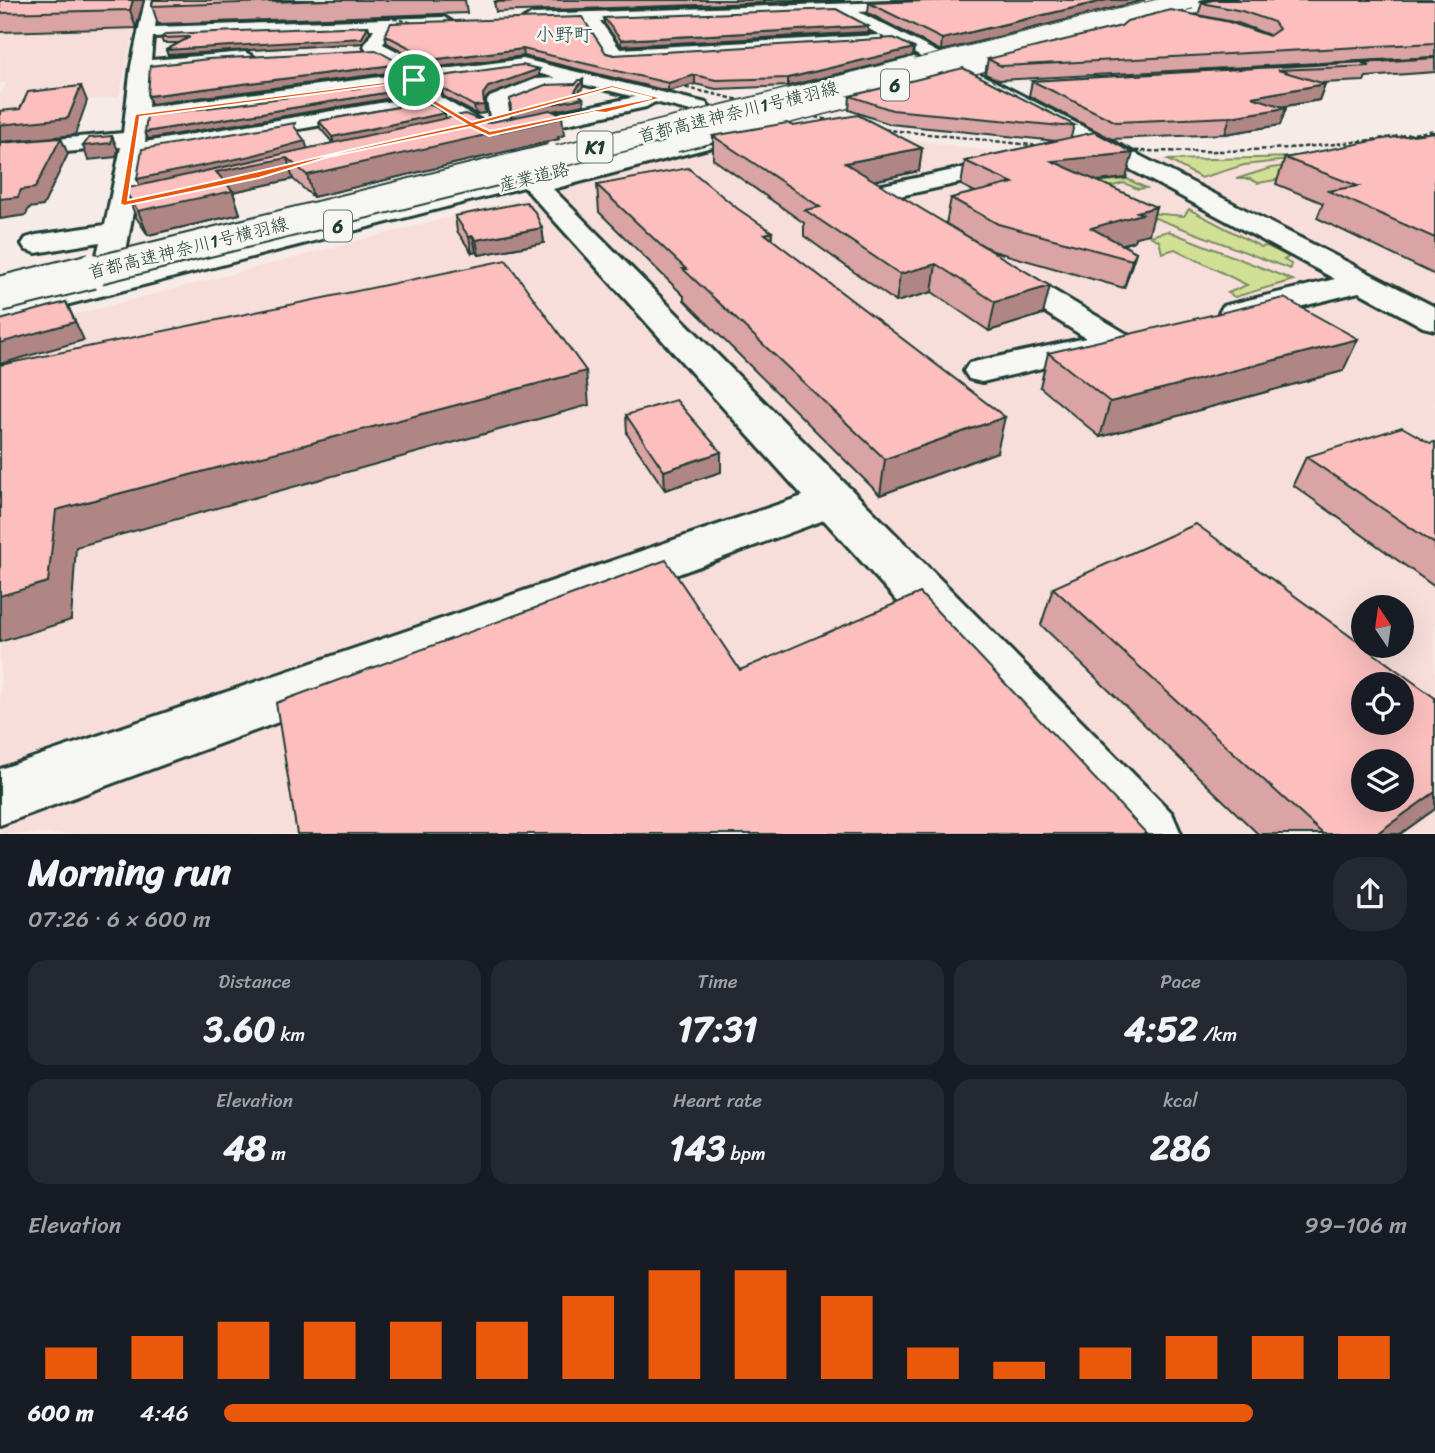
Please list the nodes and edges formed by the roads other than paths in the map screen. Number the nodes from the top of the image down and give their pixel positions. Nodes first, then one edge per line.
1 (152, 0) edge
2 (1191, 0) edge
3 (1230, 0) edge
4 (932, 5) edge
5 (591, 8) edge
6 (840, 8) junction
7 (1167, 8) edge
8 (775, 10) junction
9 (735, 12) junction
10 (695, 13) junction
11 (643, 15) junction
12 (384, 20) junction
13 (513, 20) edge
14 (463, 21) edge
15 (1205, 24) edge
16 (329, 26) junction
17 (243, 29) junction
18 (1115, 29) junction
19 (145, 32) junction
20 (897, 38) junction
21 (426, 39) edge
22 (827, 42) junction
23 (782, 45) junction
24 (311, 46) edge
25 (735, 48) junction
26 (380, 50) junction
27 (676, 51) junction
28 (353, 52) edge
29 (459, 54) edge
30 (264, 57) edge
31 (210, 59) junction
32 (140, 66) junction
33 (757, 66) edge
34 (492, 69) junction
35 (967, 75) junction
36 (584, 79) junction
37 (612, 86) junction
38 (354, 88) junction
39 (1030, 88) edge
40 (995, 89) junction
41 (659, 98) junction
42 (845, 106) dead end
43 (699, 107) dead end
44 (443, 111) junction
45 (606, 111) junction
46 (499, 117) junction
47 (301, 118) junction
48 (638, 121) dead end
49 (367, 122) junction
50 (406, 125) edge
51 (749, 131) edge
52 (134, 134) junction
53 (0, 151) edge
54 (1010, 164) edge
55 (532, 182) junction
56 (154, 198) edge
57 (120, 217) junction
58 (913, 218) edge
59 (985, 262) edge
60 (0, 282) edge
61 (1363, 282) junction
62 (105, 285) junction
63 (0, 294) edge
64 (36, 303) junction
65 (0, 312) edge
66 (1206, 320) edge
67 (1435, 320) edge
68 (982, 371) dead end
69 (833, 501) junction
70 (0, 797) edge
71 (1150, 834) edge

1 - 19 main road
2 - 63 main road, 首都高速神奈川1号横羽線 / K1, bridge
3 - 7 main road, 産業道路 / 6
4 - 6 main road
5 - 11 main road
5 - 13 main road
5 - 27 main road
6 - 8 main road
6 - 20 main road
7 - 15 main road
7 - 18 main road, 産業道路 / 6
7 - 60 main road, 首都高速神奈川1号横羽線 / K1
8 - 9 main road
8 - 22 main road
9 - 10 main road
9 - 23 main road
10 - 11 main road
10 - 25 main road
11 - 27 main road
12 - 14 main road
12 - 16 main road
12 - 21 main road
12 - 26 main road
16 - 17 main road
16 - 24 main road
17 - 19 main road
17 - 31 main road
18 - 35 main road
18 - 55 main road, 産業道路 / 6, bridge
19 - 32 main road
20 - 22 main road
20 - 35 main road
22 - 23 main road
23 - 25 main road
25 - 27 main road
25 - 33 main road
26 - 28 main road
26 - 44 main road
29 - 34 main road
30 - 31 main road
31 - 32 main road
32 - 52 main road
34 - 36 main road
34 - 44 main road
35 - 40 main road
35 - 42 main road
36 - 37 main road
36 - 46 main road
37 - 41 main road
37 - 46 main road
38 - 44 main road
38 - 47 main road
38 - 49 main road
39 - 40 main road
40 - 61 main road
41 - 43 main road
41 - 45 main road
44 - 45 main road
44 - 46 main road
44 - 49 main road
45 - 48 main road
47 - 49 main road
47 - 52 main road
47 - 52 main road
49 - 50 main road
51 - 55 main road
52 - 53 main road
52 - 57 main road
54 - 58 main road
55 - 62 main road, 産業道路 / 6
55 - 69 main road
56 - 57 main road
57 - 62 main road
57 - 64 main road
59 - 68 main road
61 - 66 main road
61 - 67 main road
62 - 64 main road, 産業道路 / 6
64 - 65 main road, 産業道路 / 6
69 - 70 main road
69 - 71 main road

